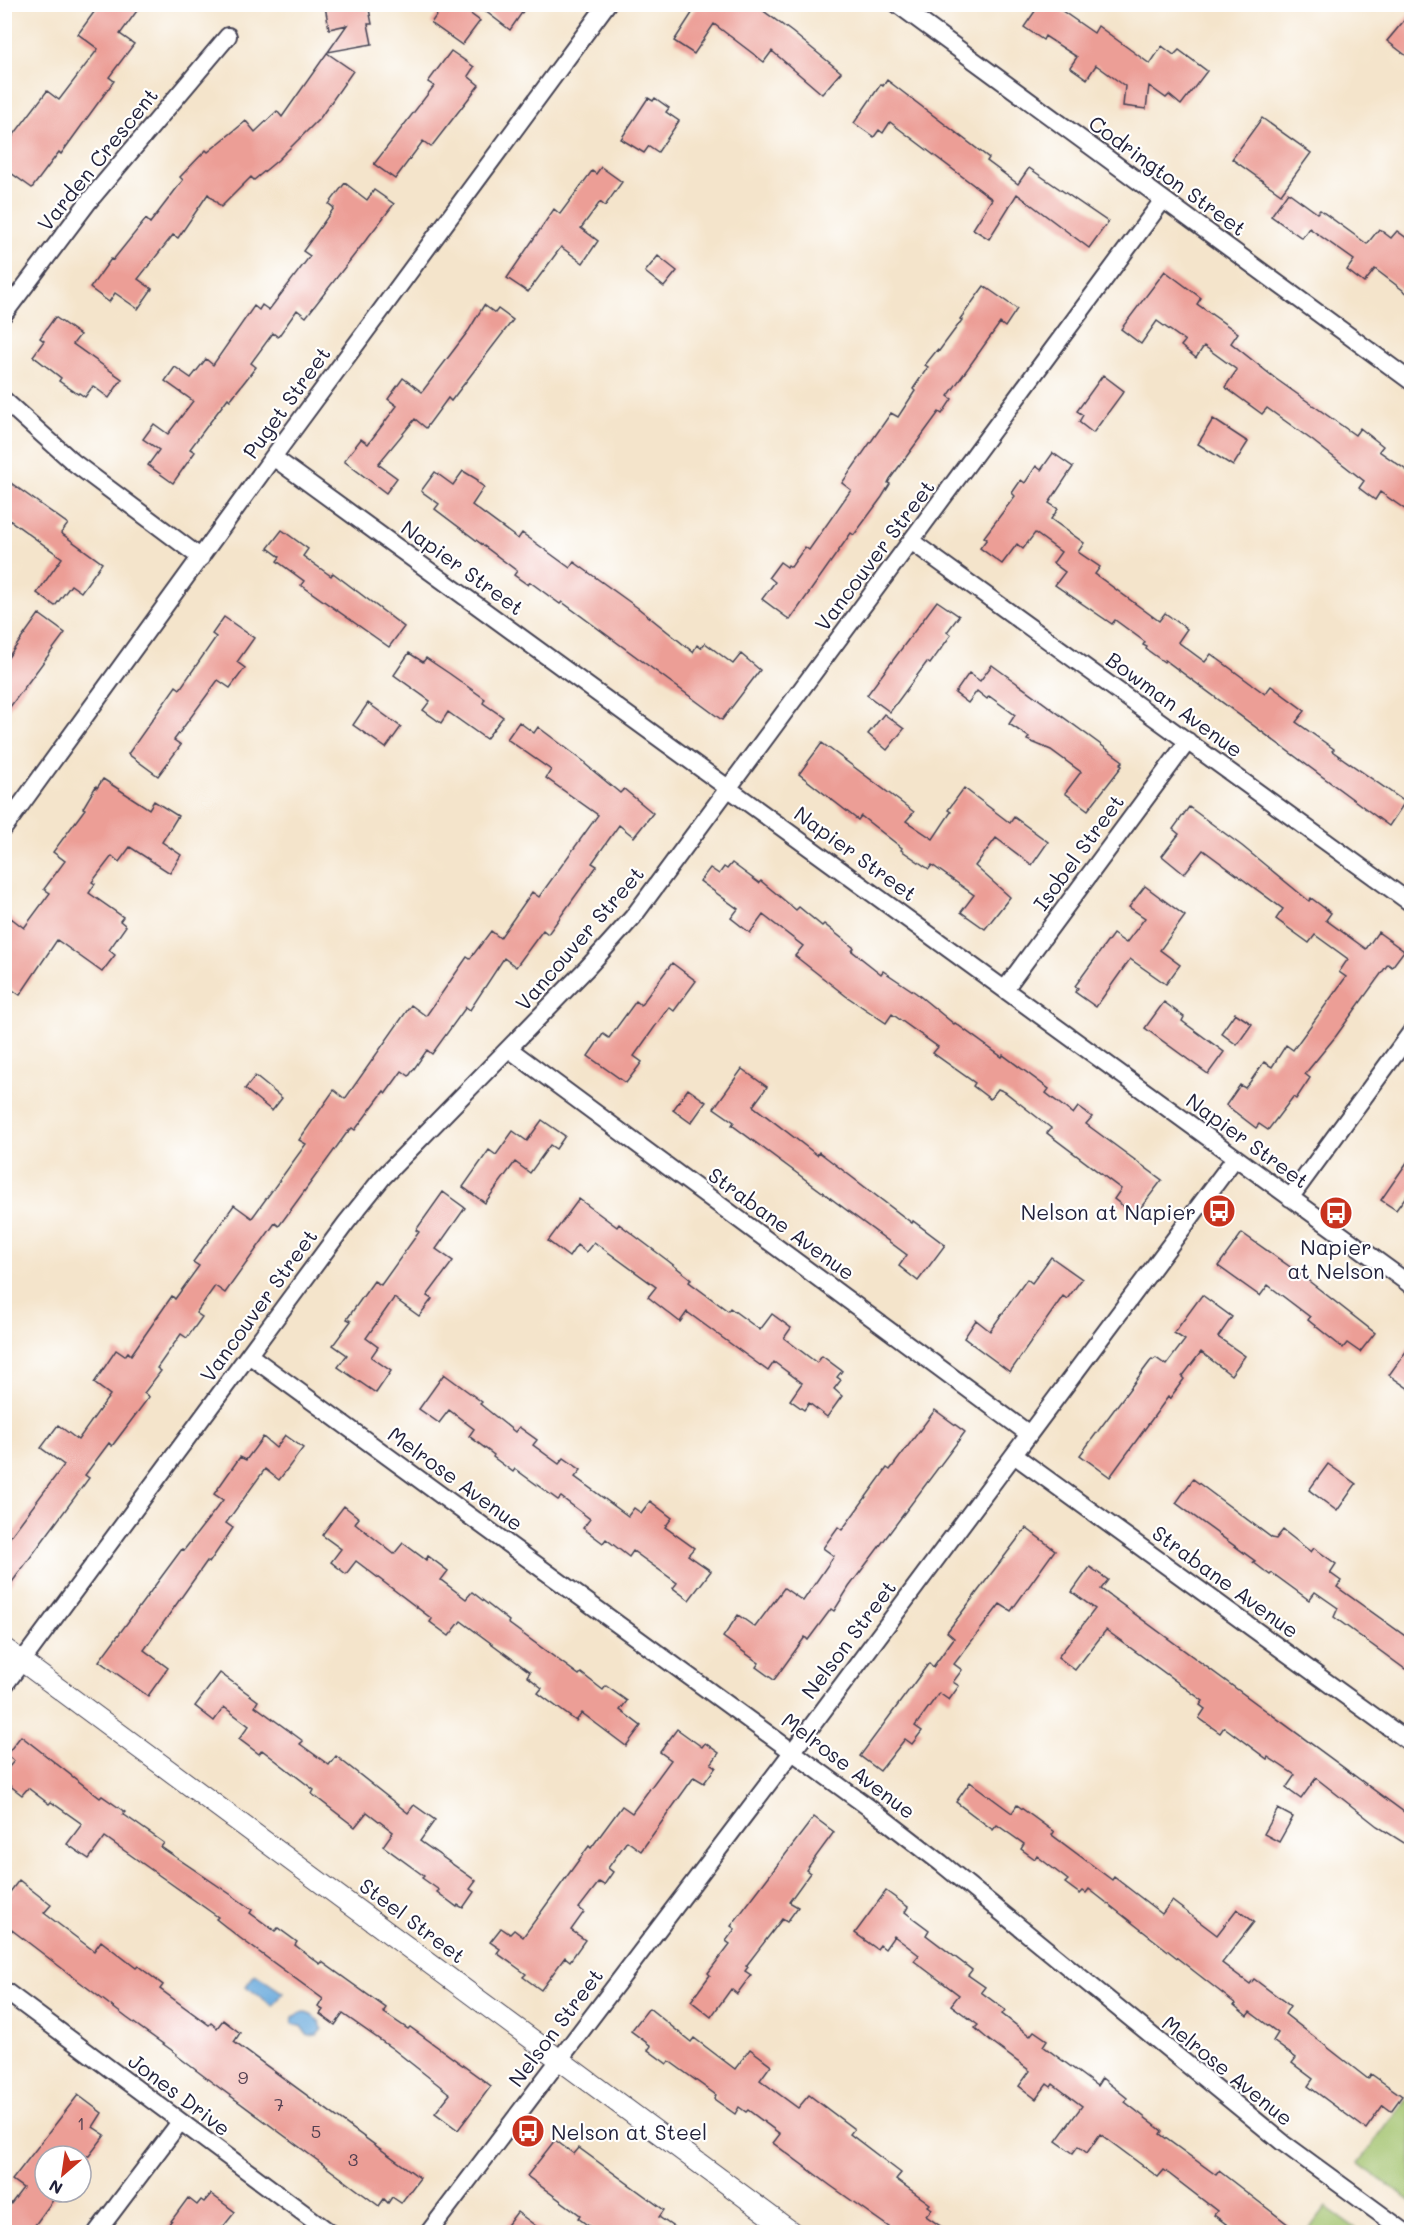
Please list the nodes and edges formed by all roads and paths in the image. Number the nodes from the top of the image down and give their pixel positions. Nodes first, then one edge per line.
1 (606, 4) edge
2 (897, 4) edge
3 (228, 36) dead end
4 (1163, 200) junction
5 (4, 314) edge
6 (1412, 382) edge
7 (4, 400) edge
8 (273, 457) junction
9 (911, 541) junction
10 (201, 558) junction
11 (1188, 741) junction
12 (729, 788) junction
13 (4, 828) edge
14 (1412, 904) edge
15 (1005, 989) junction
16 (1412, 1031) edge
17 (509, 1049) junction
18 (1235, 1158) junction
19 (1290, 1198) junction
20 (1412, 1286) edge
21 (249, 1355) junction
22 (1029, 1434) junction
23 (1014, 1455) junction
24 (4, 1648) edge
25 (22, 1661) junction
26 (4, 1686) edge
27 (1412, 1744) edge
28 (793, 1751) junction
29 (4, 1990) edge
30 (559, 2059) junction
31 (180, 2122) junction
32 (97, 2232) edge
33 (329, 2232) edge
34 (429, 2232) edge
35 (792, 2232) edge
36 (1405, 2232) edge

1 - 8 street, Puget Street
2 - 4 street, Codrington Street
3 - 5 street, Varden Crescent
4 - 6 street, Codrington Street
4 - 9 street, Vancouver Street
7 - 10 street
8 - 10 street, Puget Street
8 - 12 street, Napier Street
9 - 11 street, Bowman Avenue
9 - 12 street, Vancouver Street
10 - 13 street, Puget Street
11 - 14 street, Bowman Avenue
11 - 15 street, Isobel Street
12 - 15 street, Napier Street
12 - 17 street, Vancouver Street
15 - 18 street, Napier Street
16 - 19 street
17 - 21 street, Vancouver Street
17 - 22 street, Strabane Avenue
18 - 19 street, Napier Street
18 - 22 street, Nelson Street
19 - 20 street, Napier Street
21 - 25 street, Vancouver Street
21 - 28 street, Melrose Avenue
22 - 23 street, Nelson Street
23 - 27 street, Strabane Avenue
23 - 28 street, Nelson Street
24 - 25 street, Steel Street
25 - 26 street, Vancouver Street
25 - 30 street, Steel Street
28 - 30 street, Nelson Street
28 - 36 street, Melrose Avenue
29 - 31 street, Jones Drive
30 - 34 street, Nelson Street
30 - 35 street, Steel Street
31 - 32 street
31 - 33 street, Jones Drive

